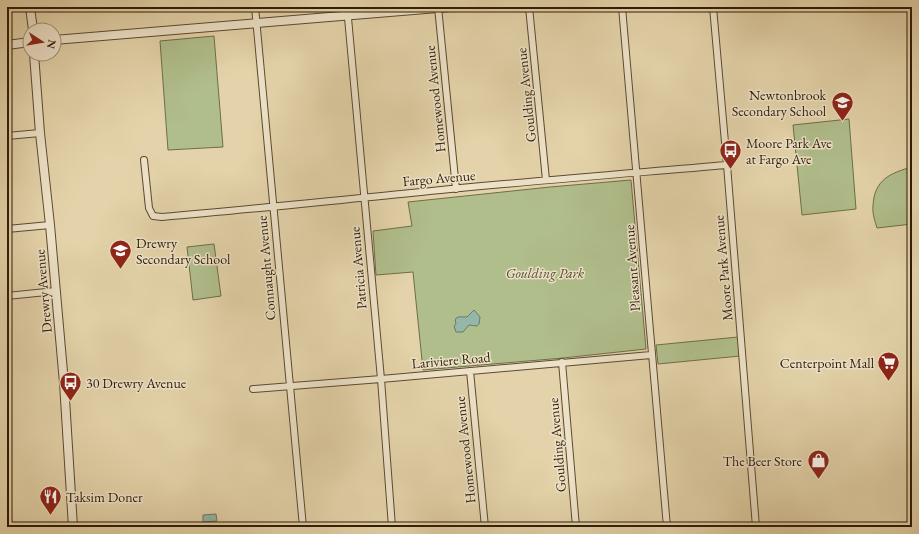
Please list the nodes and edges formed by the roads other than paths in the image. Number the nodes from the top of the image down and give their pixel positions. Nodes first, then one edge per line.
1 (30, 7) edge
2 (255, 7) edge
3 (450, 7) edge
4 (529, 7) edge
5 (622, 7) edge
6 (713, 7) edge
7 (438, 8) edge
8 (348, 11) edge
9 (31, 22) edge
10 (256, 23) junction
11 (62, 39) edge
12 (22, 43) edge
13 (7, 45) edge
14 (35, 62) edge
15 (40, 133) junction
16 (7, 136) edge
17 (144, 160) dead end
18 (727, 165) junction
19 (637, 173) junction
20 (546, 180) junction
21 (456, 189) junction
22 (364, 197) junction
23 (273, 208) junction
24 (50, 224) junction
25 (7, 229) edge
26 (56, 290) junction
27 (7, 296) edge
28 (651, 355) junction
29 (562, 362) junction
30 (470, 371) junction
31 (381, 379) junction
32 (289, 386) junction
33 (253, 389) dead end
34 (73, 527) edge
35 (302, 527) edge
36 (392, 527) edge
37 (485, 527) edge
38 (576, 527) edge
39 (667, 527) edge
40 (756, 527) edge

1 - 9 street
2 - 10 street, Connaught Avenue
3 - 7 street
4 - 20 street, Goulding Avenue
5 - 19 street, Pleasant Avenue
6 - 18 street, Moore Park Avenue
7 - 8 street
7 - 21 street, Homewood Avenue
8 - 10 street
8 - 22 street, Patricia Avenue
10 - 11 street
10 - 23 street, Connaught Avenue
12 - 13 street
14 - 15 street, Drewry Avenue
15 - 16 street
15 - 24 street, Drewry Avenue
17 - 23 street, Fargo Avenue
18 - 19 street, Fargo Avenue
18 - 40 street, Moore Park Avenue
19 - 20 street, Fargo Avenue
19 - 28 street, Pleasant Avenue
20 - 21 street, Fargo Avenue
21 - 22 street, Fargo Avenue
22 - 23 street, Fargo Avenue
22 - 31 street, Patricia Avenue
23 - 32 street, Connaught Avenue
24 - 25 street
24 - 26 street, Drewry Avenue
26 - 27 street
26 - 34 street, Drewry Avenue
28 - 29 street, Lariviere Road
28 - 39 street, Pleasant Avenue
29 - 30 street, Lariviere Road
29 - 38 street, Goulding Avenue
30 - 31 street, Lariviere Road
30 - 37 street, Homewood Avenue
31 - 32 street, Lariviere Road
31 - 36 street, Patricia Avenue
32 - 33 street, Lariviere Road
32 - 35 street, Connaught Avenue

